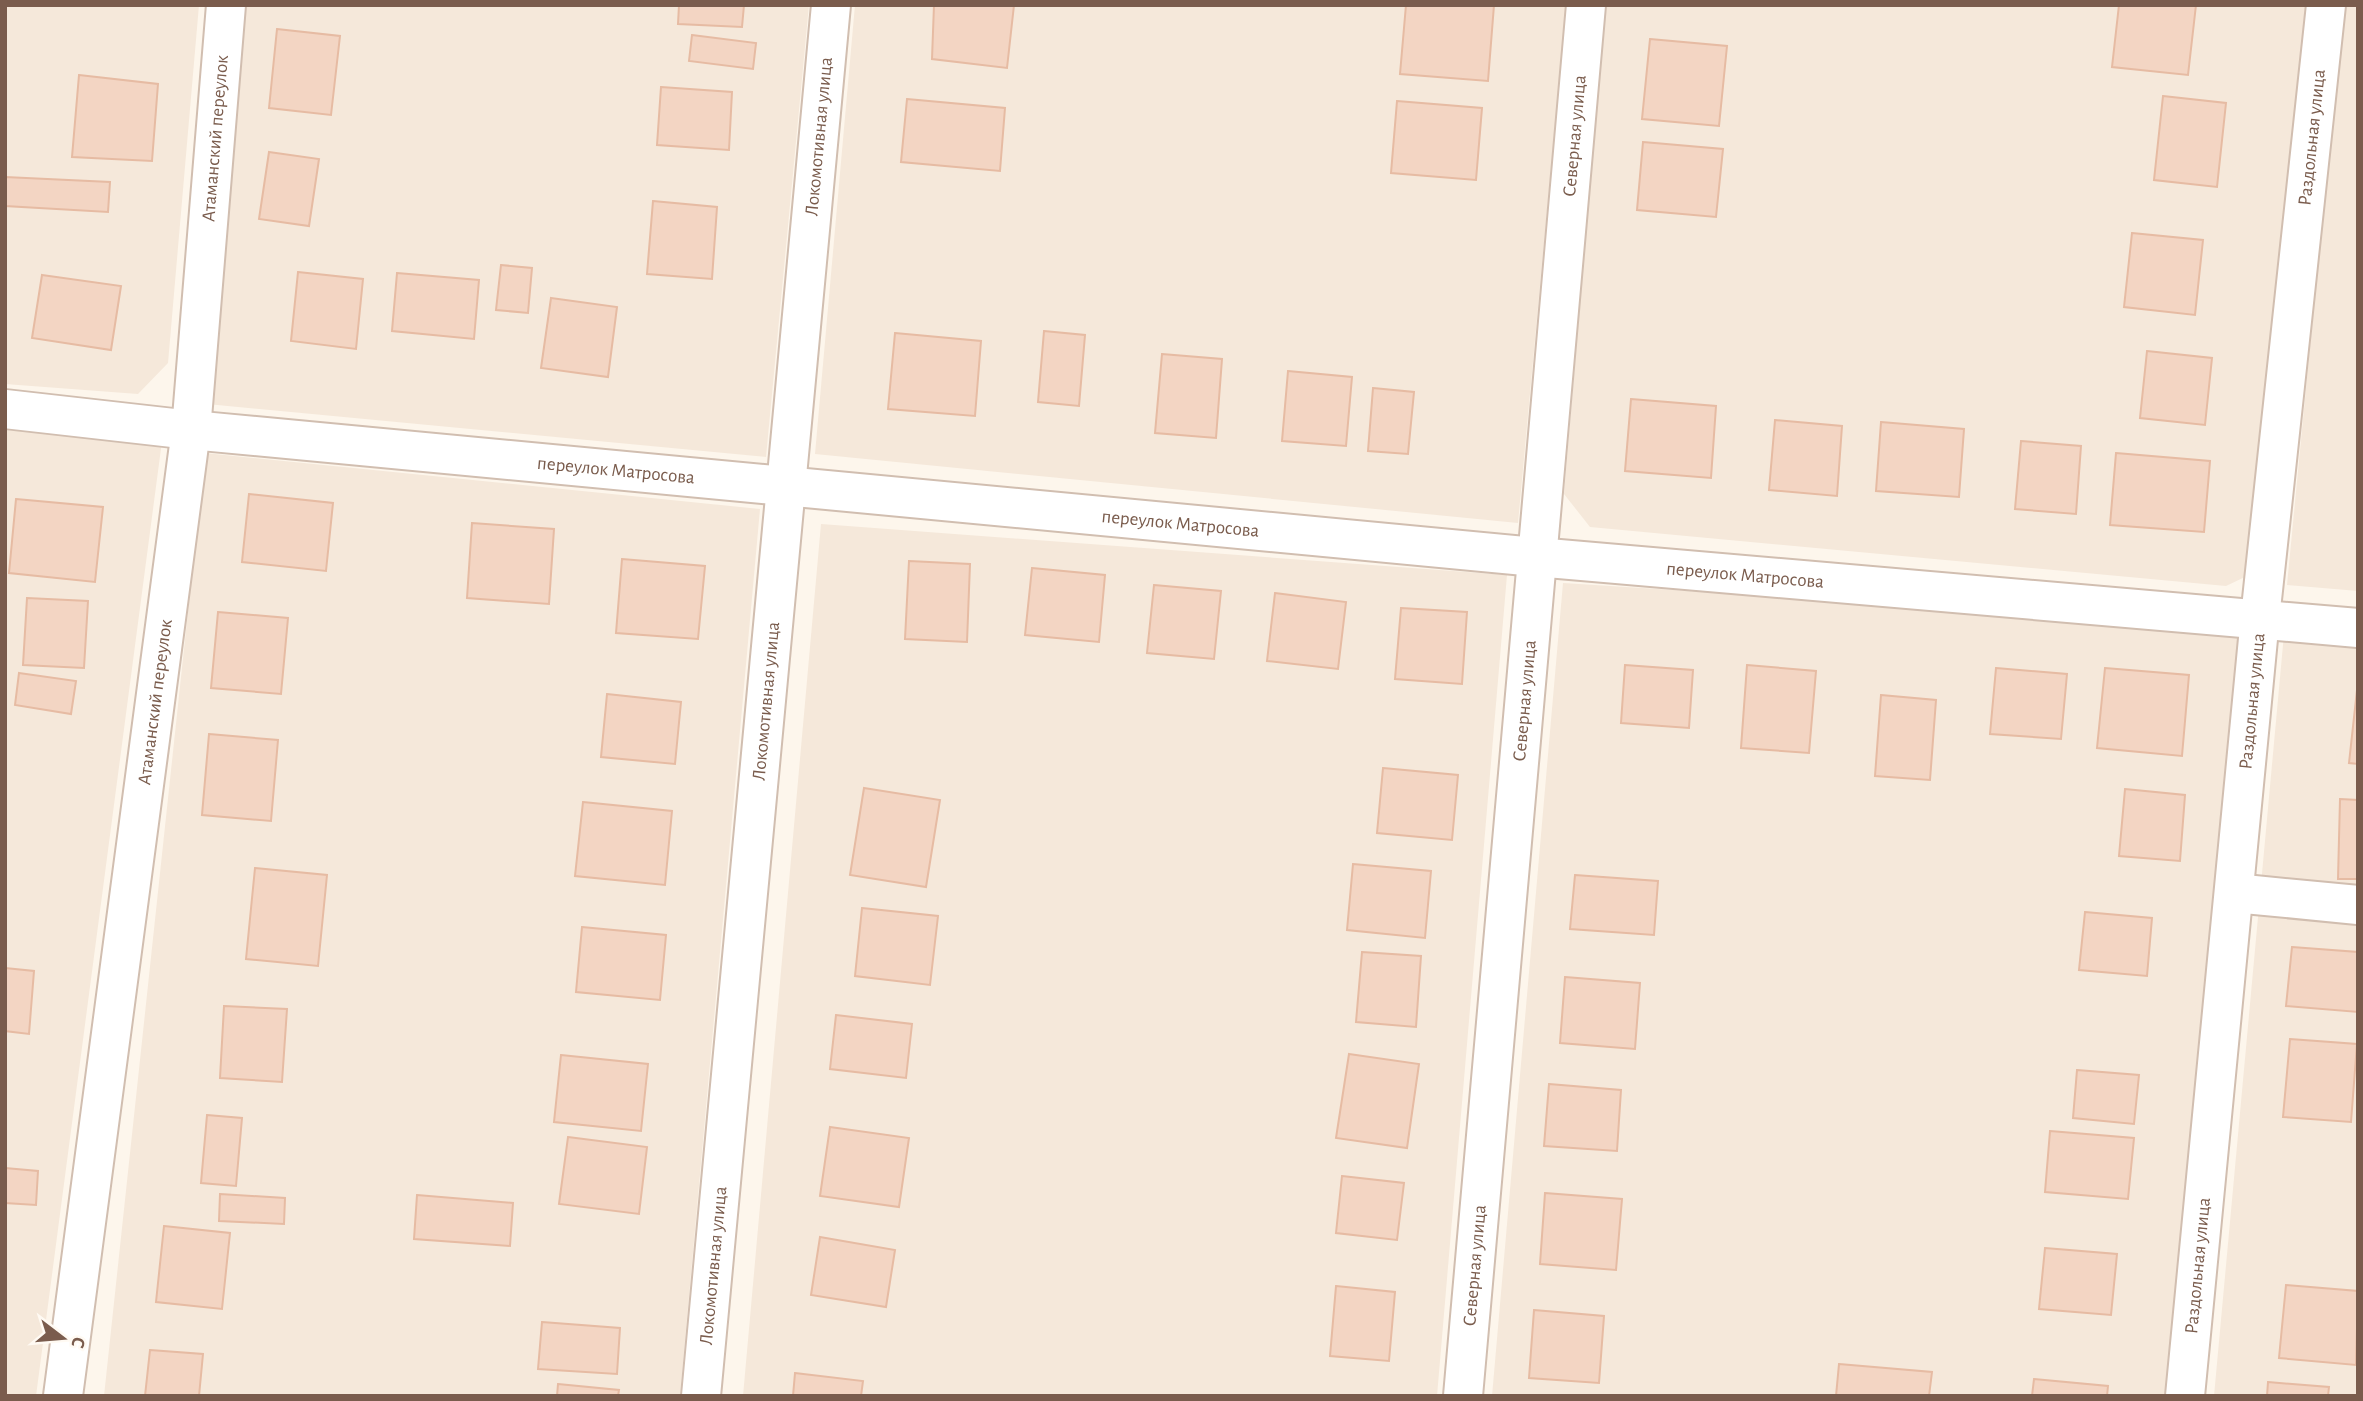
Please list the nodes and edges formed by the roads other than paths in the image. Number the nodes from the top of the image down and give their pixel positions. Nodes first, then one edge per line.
1 (226, 5) edge
2 (831, 5) edge
3 (1586, 5) edge
4 (2326, 5) edge
5 (5, 409) edge
6 (191, 430) junction
7 (787, 486) junction
8 (1536, 557) junction
9 (2260, 618) junction
10 (2358, 628) edge
11 (2234, 893) junction
12 (2358, 905) edge
13 (63, 1396) edge
14 (701, 1396) edge
15 (1463, 1396) edge
16 (2185, 1396) edge

1 - 6 street, Атаманский переулок
2 - 7 street, Локомотивная улица
3 - 8 street, Северная улица
4 - 9 street, Раздольная улица
5 - 6 street, переулок Матросова
6 - 7 street, переулок Матросова
6 - 13 street, Атаманский переулок
7 - 8 street, переулок Матросова
7 - 14 street, Локомотивная улица
8 - 9 street, переулок Матросова
8 - 15 street, Северная улица
9 - 10 street, переулок Матросова
9 - 11 street, Раздольная улица
11 - 12 street
11 - 16 street, Раздольная улица

